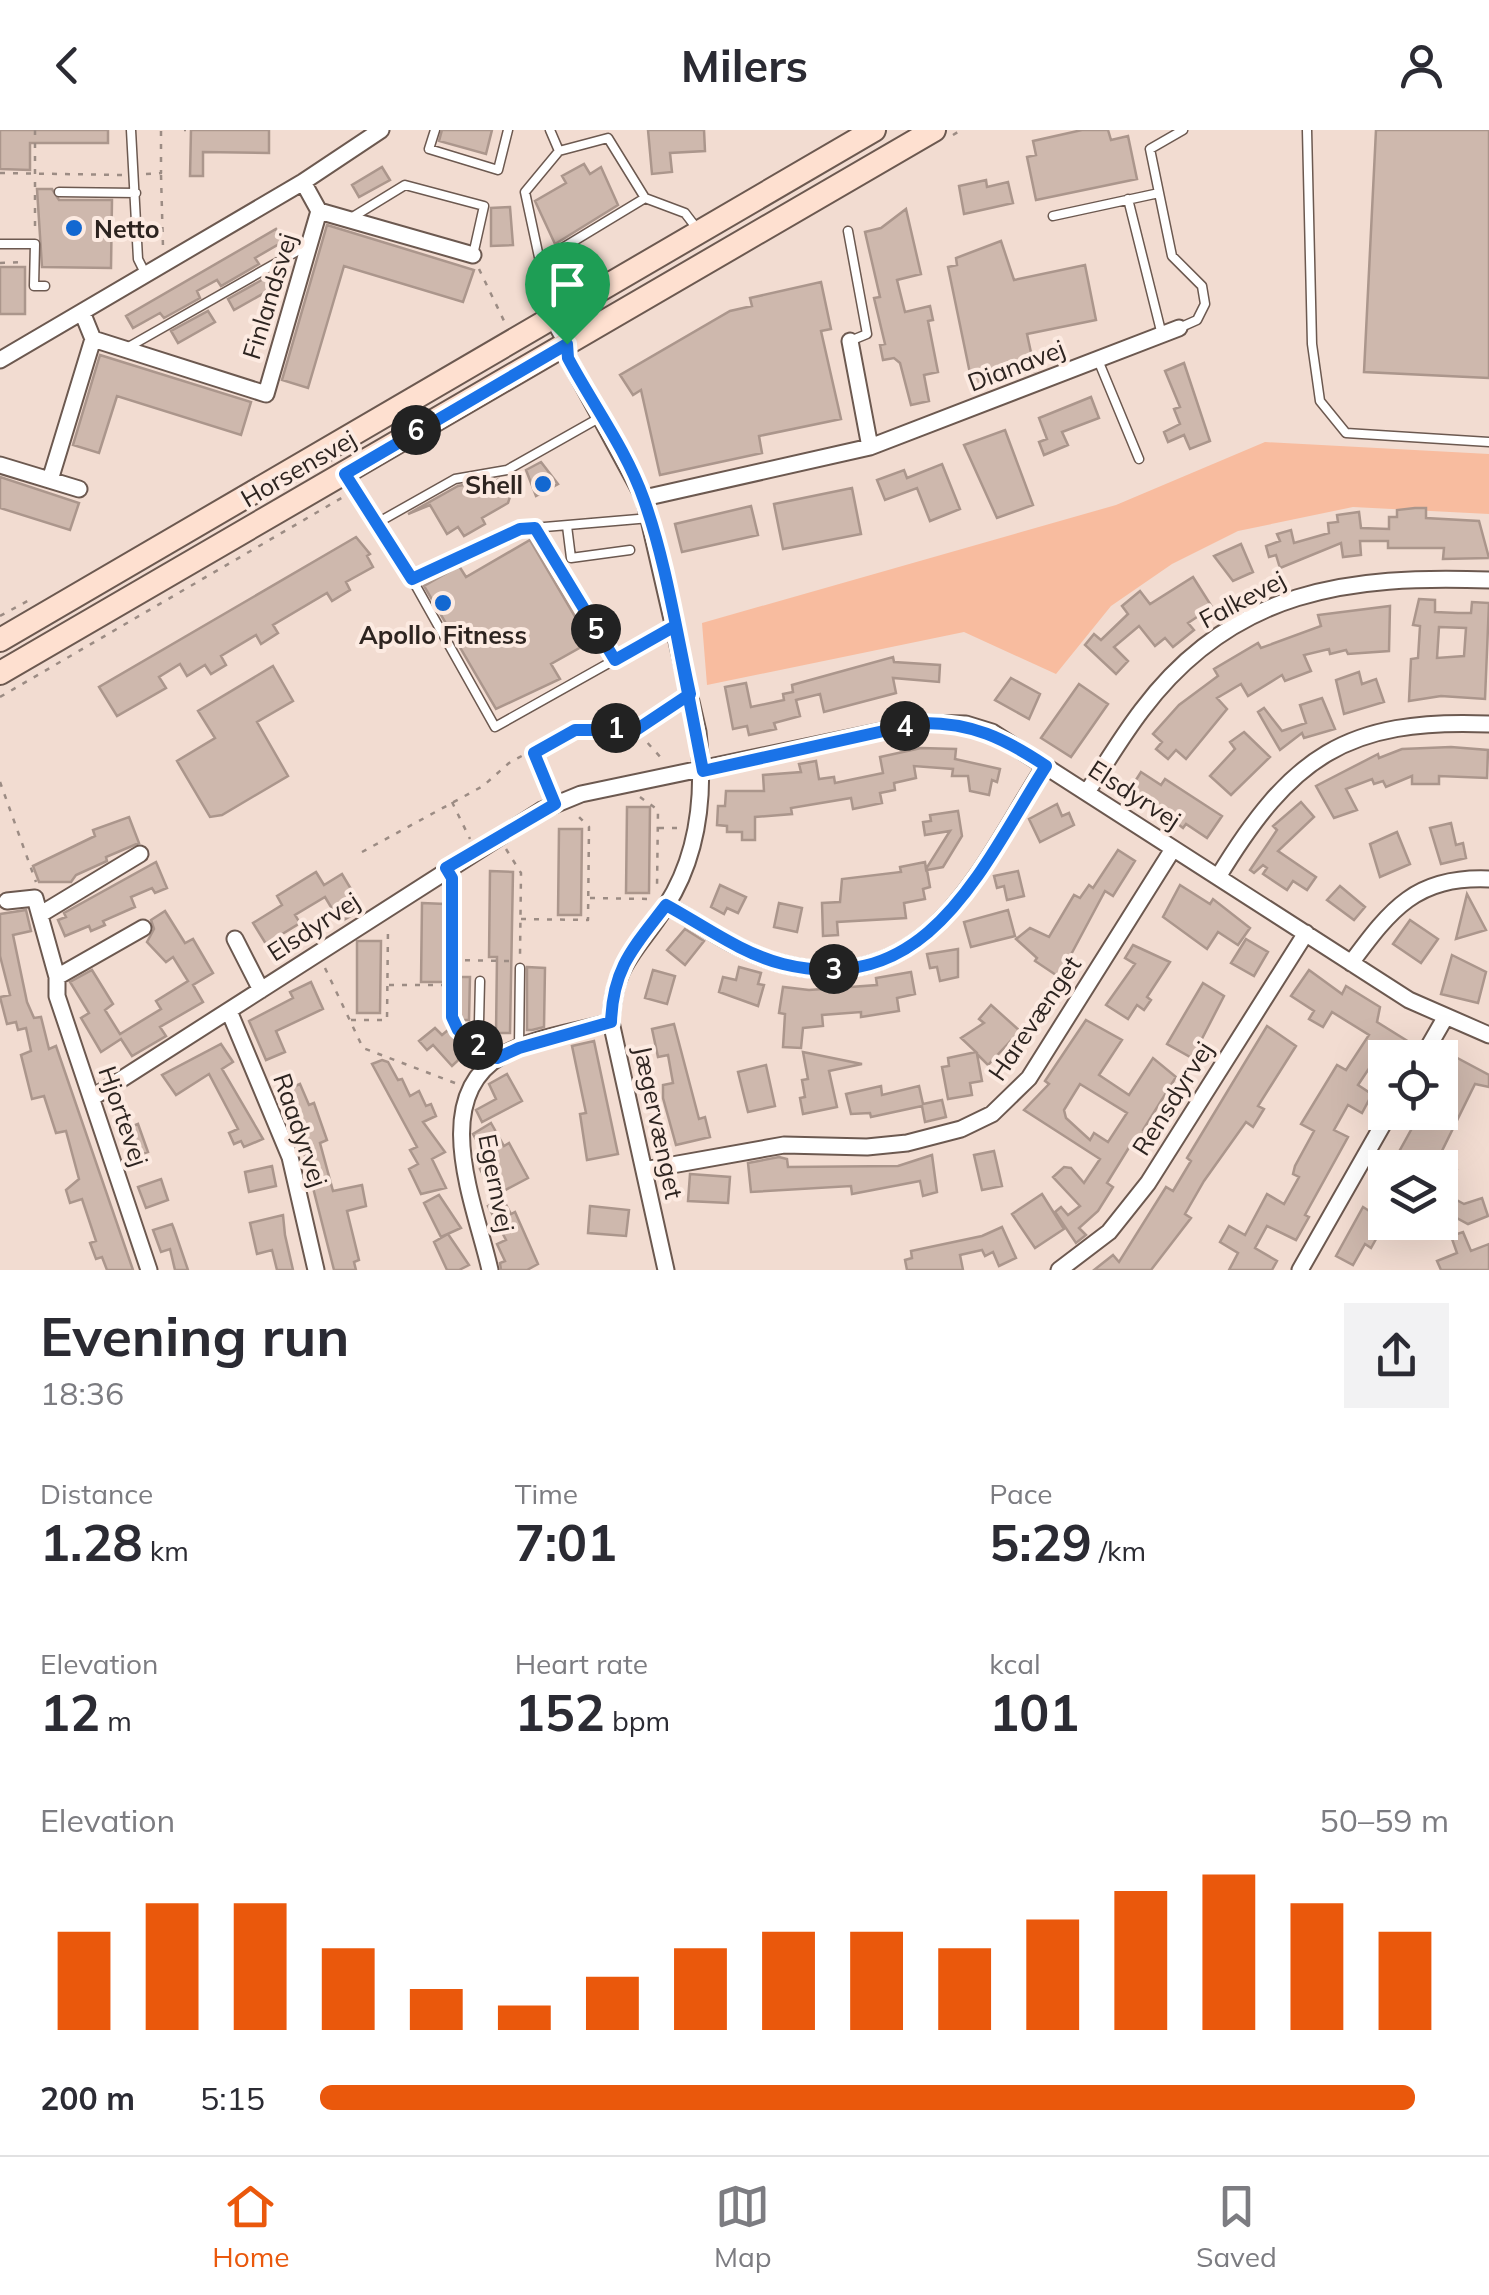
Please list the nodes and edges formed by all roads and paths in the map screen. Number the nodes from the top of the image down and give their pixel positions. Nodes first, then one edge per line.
1 (35, 130) edge
2 (131, 130) edge
3 (161, 130) edge
4 (381, 130) edge
5 (435, 130) edge
6 (508, 130) edge
7 (550, 130) edge
8 (874, 130) edge
9 (925, 130) edge
10 (934, 130) edge
11 (1183, 130) edge
12 (1307, 130) edge
13 (558, 151) junction
14 (897, 151) junction
15 (0, 173) edge
16 (34, 173) junction
17 (161, 173) junction
18 (303, 182) junction
19 (135, 184) junction
20 (59, 192) dead end
21 (1159, 192) junction
22 (645, 198) junction
23 (1128, 199) junction
24 (318, 211) junction
25 (1053, 216) dead end
26 (349, 219) junction
27 (848, 231) dead end
28 (699, 232) junction
29 (312, 243) junction
30 (0, 244) edge
31 (35, 244) junction
32 (473, 255) junction
33 (541, 261) junction
34 (0, 262) edge
35 (34, 262) junction
36 (164, 263) junction
37 (145, 274) junction
38 (44, 286) dead end
39 (82, 312) junction
40 (552, 317) junction
41 (1179, 328) joint
42 (1162, 335) junction
43 (93, 339) junction
44 (515, 339) junction
45 (850, 341) joint
46 (567, 344) junction
47 (123, 350) junction
48 (0, 360) edge
49 (1098, 360) junction
50 (602, 416) junction
51 (414, 431) junction
52 (1489, 442) edge
53 (870, 448) junction
54 (1139, 459) dead end
55 (0, 465) edge
56 (345, 474) junction
57 (50, 480) junction
58 (79, 489) dead end
59 (644, 498) junction
60 (650, 518) junction
61 (377, 523) junction
62 (567, 526) junction
63 (535, 528) junction
64 (630, 550) dead end
65 (412, 579) junction
66 (1489, 580) edge
67 (147, 588) junction
68 (675, 626) junction
69 (0, 640) edge
70 (0, 659) edge
71 (615, 660) junction
72 (0, 673) edge
73 (690, 694) junction
74 (1489, 724) edge
75 (636, 730) junction
76 (534, 753) junction
77 (1046, 766) junction
78 (703, 771) junction
79 (674, 776) junction
80 (0, 782) edge
81 (638, 783) junction
82 (1087, 792) junction
83 (451, 800) junction
84 (559, 803) junction
85 (658, 828) junction
86 (697, 829) junction
87 (497, 836) junction
88 (1173, 848) junction
89 (475, 850) junction
90 (362, 852) dead end
91 (140, 854) dead end
92 (446, 868) junction
93 (1218, 876) junction
94 (1489, 879) edge
95 (588, 898) junction
96 (6, 901) dead end
97 (666, 905) junction
98 (38, 906) junction
99 (382, 910) junction
100 (521, 919) junction
101 (143, 928) dead end
102 (1306, 934) junction
103 (235, 939) dead end
104 (318, 952) junction
105 (452, 960) junction
106 (1351, 964) junction
107 (520, 968) dead end
108 (57, 977) junction
109 (480, 981) dead end
110 (388, 985) junction
111 (452, 985) junction
112 (261, 990) junction
113 (229, 1010) junction
114 (1445, 1018) junction
115 (350, 1020) junction
116 (611, 1022) junction
117 (1489, 1035) edge
118 (1432, 1040) edge
119 (519, 1048) junction
120 (499, 1057) junction
121 (470, 1089) junction
122 (92, 1098) junction
123 (1380, 1130) edge
124 (644, 1170) junction
125 (149, 1270) edge
126 (316, 1270) edge
127 (490, 1270) edge
128 (666, 1270) edge
129 (1060, 1270) edge
130 (1300, 1270) edge

1 - 16 path
2 - 19 lane
3 - 17 path
4 - 18 street, Finlandsvej
5 - 6 lane
7 - 13 lane
8 - 28 main road, Horsensvej
9 - 14 main road
10 - 14 main road, Horsensvej
11 - 21 lane
12 - 52 lane
13 - 22 lane
13 - 33 lane
14 - 46 main road, Horsensvej
15 - 16 path
16 - 19 path
16 - 31 path
17 - 19 path
17 - 36 path
18 - 24 street, Finlandsvej
18 - 36 street, Finlandsvej
19 - 20 lane
19 - 37 lane
21 - 23 lane
21 - 41 lane
22 - 28 lane
22 - 33 lane
23 - 25 lane
23 - 42 lane
24 - 26 street, Finlandsvej
24 - 29 street, Finlandsvej
26 - 32 street, Finlandsvej
26 - 32 lane
27 - 45 lane
28 - 40 main road, Horsensvej
28 - 46 main road
29 - 47 lane
29 - 47 street, Finlandsvej
30 - 31 lane
31 - 35 lane
32 - 44 path
33 - 40 lane
34 - 35 path
35 - 38 lane
36 - 37 street, Finlandsvej
37 - 39 street, Finlandsvej
39 - 43 street
39 - 48 street, Finlandsvej
40 - 44 main road, Horsensvej
40 - 46 street, Jægervænget
40 - 51 main road
41 - 42 street, Dianavej
42 - 49 street, Dianavej
43 - 47 street, Finlandsvej
43 - 57 street
44 - 69 main road, Horsensvej
45 - 53 street
46 - 50 street, Jægervænget
46 - 51 main road, Horsensvej
49 - 53 street, Dianavej
49 - 54 lane
50 - 59 street, Jægervænget
50 - 61 lane
51 - 56 main road, Horsensvej
53 - 59 street, Dianavej
55 - 57 street
56 - 61 lane
56 - 67 main road, Horsensvej
57 - 58 street
59 - 60 street, Jægervænget
60 - 62 lane
60 - 68 street, Jægervænget
61 - 65 lane
62 - 63 lane
62 - 64 lane
63 - 65 lane
63 - 71 lane
65 - 71 lane
66 - 82 street, Falkevej
67 - 70 main road
67 - 72 main road, Horsensvej
68 - 71 lane
68 - 73 street, Jægervænget
73 - 75 path
73 - 78 street, Jægervænget
74 - 93 street
75 - 76 path
75 - 79 path
76 - 83 path
76 - 84 path
77 - 78 street, Elsdyrvej
77 - 82 street, Elsdyrvej
77 - 97 street
78 - 79 street, Elsdyrvej
78 - 86 street, Jægervænget
79 - 81 street, Elsdyrvej
80 - 98 path
81 - 84 street, Elsdyrvej
81 - 85 path
82 - 88 street, Elsdyrvej
83 - 89 path
83 - 90 path
84 - 87 street, Elsdyrvej
84 - 95 path
85 - 86 path
85 - 95 path
86 - 97 street, Jægervænget
87 - 89 street, Elsdyrvej
87 - 100 path
88 - 93 street, Elsdyrvej
88 - 124 street, Harevænget
89 - 92 street, Elsdyrvej
91 - 98 street
92 - 99 street, Elsdyrvej
92 - 105 path
93 - 102 street, Elsdyrvej
94 - 106 street
95 - 100 path
96 - 98 street
97 - 116 street, Jægervænget
98 - 108 street, Hjortevej
99 - 104 street, Elsdyrvej
99 - 110 path
100 - 105 path
101 - 108 street
102 - 106 street, Elsdyrvej
102 - 129 street, Rensdyrvej
103 - 112 street
104 - 112 street, Elsdyrvej
104 - 115 path
105 - 111 path
106 - 114 street, Elsdyrvej
107 - 119 lane
108 - 122 street, Hjortevej
109 - 120 lane
110 - 111 path
110 - 115 path
111 - 120 path
112 - 113 street, Elsdyrvej
113 - 122 street, Elsdyrvej
113 - 126 street, Raadyrvej
114 - 117 street, Elsdyrvej
114 - 118 street
115 - 121 path
116 - 119 street
116 - 124 street, Jægervænget
119 - 120 street
120 - 121 street
121 - 127 street, Egernvej
122 - 125 street, Hjortevej
123 - 130 street
124 - 128 street, Jægervænget

